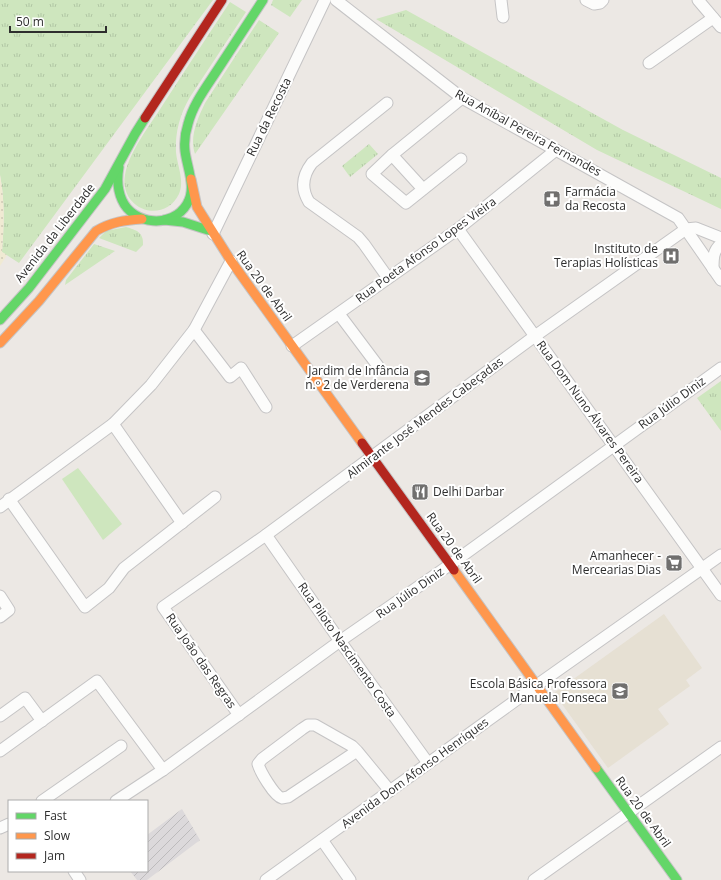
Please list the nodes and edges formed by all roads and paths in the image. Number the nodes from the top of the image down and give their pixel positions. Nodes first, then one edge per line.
1 (222, 0) edge
2 (263, 0) edge
3 (326, 0) edge
4 (336, 0) edge
5 (501, 0) edge
6 (586, 0) edge
7 (603, 0) edge
8 (698, 0) edge
9 (503, 17) dead end
10 (713, 18) junction
11 (721, 27) edge
12 (649, 63) dead end
13 (462, 98) junction
14 (387, 103) dead end
15 (556, 150) junction
16 (392, 155) junction
17 (122, 156) junction
18 (461, 159) dead end
19 (191, 179) junction
20 (423, 189) junction
21 (142, 219) junction
22 (164, 220) junction
23 (458, 229) junction
24 (686, 229) junction
25 (212, 233) junction
26 (721, 238) edge
27 (721, 244) edge
28 (231, 261) junction
29 (713, 269) junction
30 (388, 278) junction
31 (721, 280) edge
32 (339, 314) junction
33 (0, 320) edge
34 (194, 330) junction
35 (535, 336) junction
36 (0, 343) edge
37 (292, 346) junction
38 (378, 366) dead end
39 (721, 368) edge
40 (266, 406) dead end
41 (113, 424) junction
42 (614, 446) junction
43 (373, 457) junction
44 (215, 497) dead end
45 (9, 499) junction
46 (0, 507) edge
47 (182, 523) junction
48 (266, 535) junction
49 (721, 555) edge
50 (451, 564) junction
51 (702, 569) junction
52 (721, 595) edge
53 (0, 596) edge
54 (163, 607) joint
55 (0, 617) edge
56 (340, 641) junction
57 (538, 685) junction
58 (238, 715) junction
59 (0, 716) edge
60 (42, 721) junction
61 (121, 746) dead end
62 (721, 746) edge
63 (0, 751) edge
64 (356, 751) junction
65 (428, 763) junction
66 (163, 770) junction
67 (390, 791) junction
68 (43, 800) edge
69 (118, 800) edge
70 (629, 812) junction
71 (322, 840) junction
72 (266, 880) edge
73 (350, 880) edge
74 (534, 880) edge
75 (677, 880) edge

1 - 17 main road, Avenida da Liberdade
2 - 19 main road
3 - 25 street, Rua da Recosta
4 - 13 street, Rua Aníbal Pereira Fernandes
5 - 9 street
6 - 7 street
8 - 10 street
10 - 11 street
10 - 12 street
13 - 15 street, Rua Aníbal Pereira Fernandes
13 - 16 street
14 - 30 street
15 - 23 street, Rua Poeta Afonso Lopes Vieira
15 - 24 street, Rua Aníbal Pereira Fernandes
16 - 20 street
16 - 20 street
17 - 21 main road, Avenida da Liberdade
17 - 33 main road, Avenida da Liberdade
18 - 20 street
19 - 22 main road
19 - 25 main road, Rua 20 de Abril
21 - 22 main road
21 - 36 main road
22 - 25 main road
23 - 30 street, Rua Poeta Afonso Lopes Vieira
23 - 35 street, Rua Dom Nuno Álvares Pereira
24 - 26 street
24 - 29 street, Rua Aníbal Pereira Fernandes
24 - 35 street, Almirante José Mendes Cabeçadas
25 - 28 main road, Rua 20 de Abril
27 - 29 street
28 - 34 street
28 - 37 main road, Rua 20 de Abril
29 - 31 street, Rua Aníbal Pereira Fernandes
30 - 32 street, Rua Poeta Afonso Lopes Vieira
32 - 37 street, Rua Poeta Afonso Lopes Vieira
32 - 38 street
34 - 40 street
34 - 41 street
35 - 42 street, Rua Dom Nuno Álvares Pereira
35 - 43 street, Almirante José Mendes Cabeçadas
37 - 43 main road, Rua 20 de Abril
39 - 42 street, Rua Júlio Diniz
41 - 45 street
41 - 47 street
42 - 50 street, Rua Júlio Diniz
42 - 51 street, Rua Dom Nuno Álvares Pereira
43 - 48 street, Almirante José Mendes Cabeçadas
43 - 50 main road, Rua 20 de Abril
44 - 47 street
45 - 46 street
45 - 47 street
48 - 54 street, Almirante José Mendes Cabeçadas
48 - 56 street, Rua Piloto Nascimento Costa
49 - 51 street, Avenida Dom Afonso Henriques
50 - 56 street, Rua Júlio Diniz
50 - 57 main road, Rua 20 de Abril
51 - 52 street, Rua Dom Nuno Álvares Pereira
51 - 57 street, Avenida Dom Afonso Henriques
53 - 55 street
54 - 58 street, Rua João das Regras
56 - 58 street, Rua Júlio Diniz
56 - 65 street, Rua Piloto Nascimento Costa
57 - 65 street, Avenida Dom Afonso Henriques
57 - 70 main road, Rua 20 de Abril
58 - 66 street, Rua Júlio Diniz
59 - 60 street
60 - 63 street
60 - 66 street
61 - 68 street
62 - 70 street
64 - 64 street
64 - 67 street
65 - 67 street, Avenida Dom Afonso Henriques
66 - 69 street, Rua Júlio Diniz
67 - 71 street, Avenida Dom Afonso Henriques
70 - 74 street
70 - 75 main road, Rua 20 de Abril
71 - 72 street, Avenida Dom Afonso Henriques
71 - 73 street

